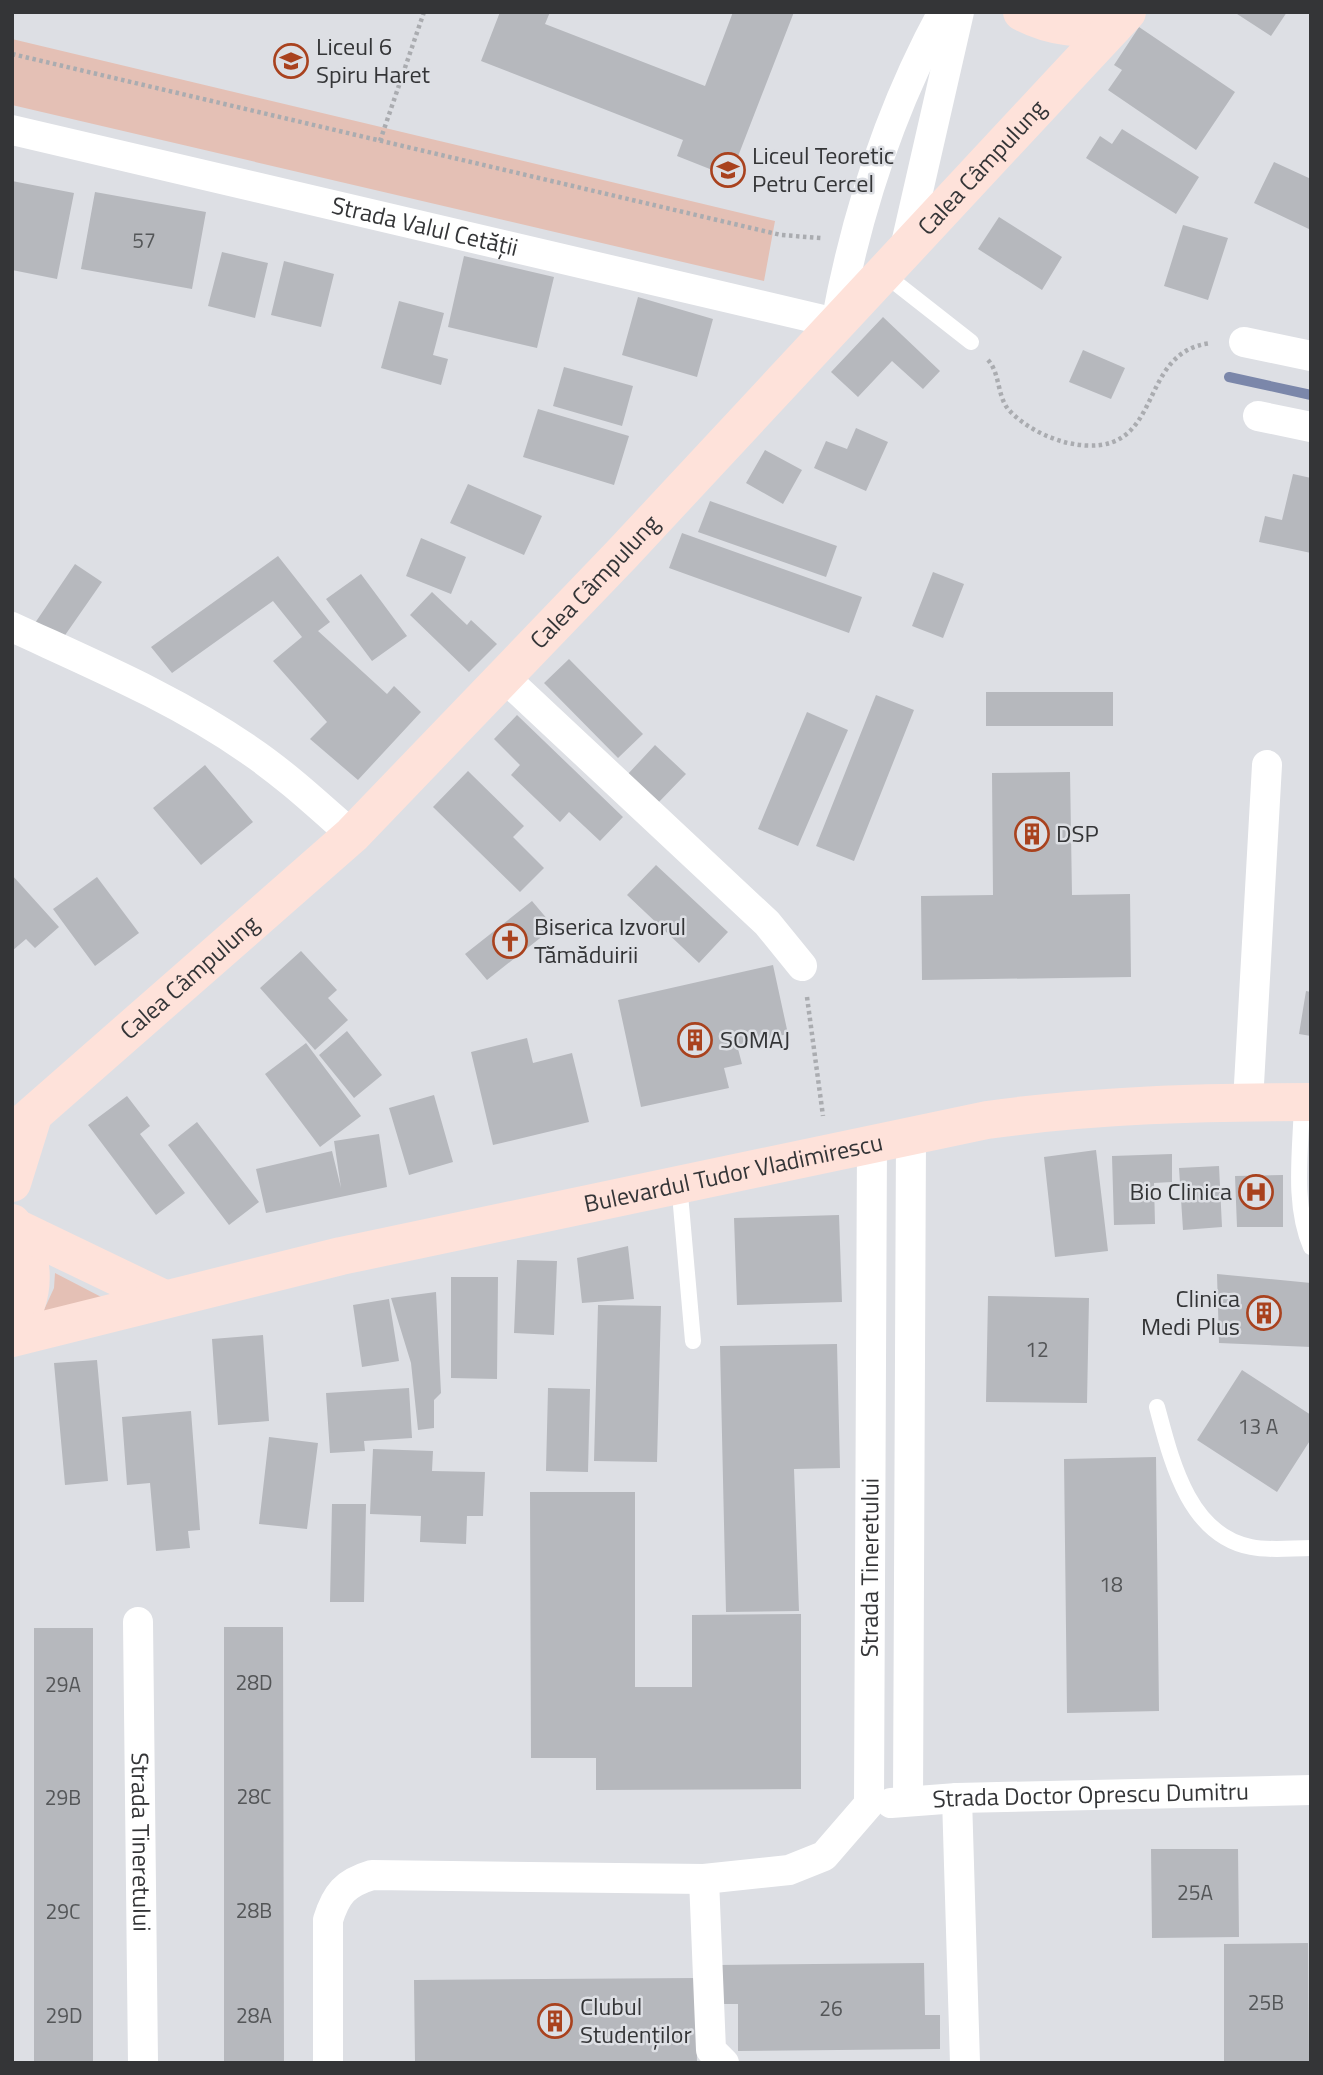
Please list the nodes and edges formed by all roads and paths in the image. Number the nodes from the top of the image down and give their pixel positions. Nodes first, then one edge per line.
1 (424, 12) edge
2 (943, 12) edge
3 (959, 12) edge
4 (1022, 12) edge
5 (1120, 20) edge
6 (12, 54) edge
7 (12, 130) edge
8 (380, 141) junction
9 (853, 240) junction
10 (894, 261) junction
11 (836, 323) junction
12 (971, 342) joint
13 (1244, 342) joint
14 (1311, 356) edge
15 (1258, 416) dead end
16 (1311, 427) edge
17 (12, 627) edge
18 (505, 678) junction
19 (1267, 765) dead end
20 (352, 835) junction
21 (802, 965) joint
22 (1248, 1102) junction
23 (1307, 1102) edge
24 (22, 1126) edge
25 (911, 1135) junction
26 (872, 1142) junction
27 (828, 1152) junction
28 (13, 1175) edge
29 (679, 1183) junction
30 (14, 1225) edge
31 (1311, 1247) edge
32 (164, 1299) junction
33 (12, 1329) edge
34 (12, 1338) edge
35 (693, 1341) dead end
36 (1157, 1407) dead end
37 (1311, 1548) edge
38 (138, 1622) dead end
39 (1311, 1790) edge
40 (957, 1798) junction
41 (908, 1801) junction
42 (869, 1804) junction
43 (704, 1878) junction
44 (143, 2063) edge
45 (328, 2063) edge
46 (724, 2063) edge
47 (965, 2063) edge

1 - 8 path
2 - 9 street
3 - 10 street
4 - 5 street
5 - 10 street, Calea Câmpulung
6 - 8 path
7 - 11 street, Strada Valul Cetății
8 - 9 path
9 - 11 street
10 - 11 street, Calea Câmpulung
10 - 12 lane
11 - 18 street, Calea Câmpulung
12 - 13 path
13 - 14 street
15 - 16 street
17 - 20 street
18 - 20 street, Calea Câmpulung
18 - 21 street
19 - 22 street
20 - 24 street, Calea Câmpulung
21 - 27 path
22 - 23 street, Bulevardul Tudor Vladimirescu
22 - 25 street, Bulevardul Tudor Vladimirescu
23 - 31 lane
24 - 28 street, Calea Câmpulung
25 - 26 street, Bulevardul Tudor Vladimirescu
25 - 41 street, Strada Tineretului
26 - 27 street, Bulevardul Tudor Vladimirescu
26 - 42 street, Strada Tineretului
27 - 29 street, Bulevardul Tudor Vladimirescu
29 - 32 street, Bulevardul Tudor Vladimirescu
29 - 35 lane
30 - 32 street
30 - 33 street
32 - 34 street, Bulevardul Tudor Vladimirescu
36 - 37 lane
38 - 44 street, Strada Tineretului
39 - 40 street, Strada Doctor Oprescu Dumitru
40 - 41 street, Strada Doctor Oprescu Dumitru
40 - 47 street
41 - 42 street, Strada Doctor Oprescu Dumitru
42 - 43 street
43 - 45 street
43 - 46 street

